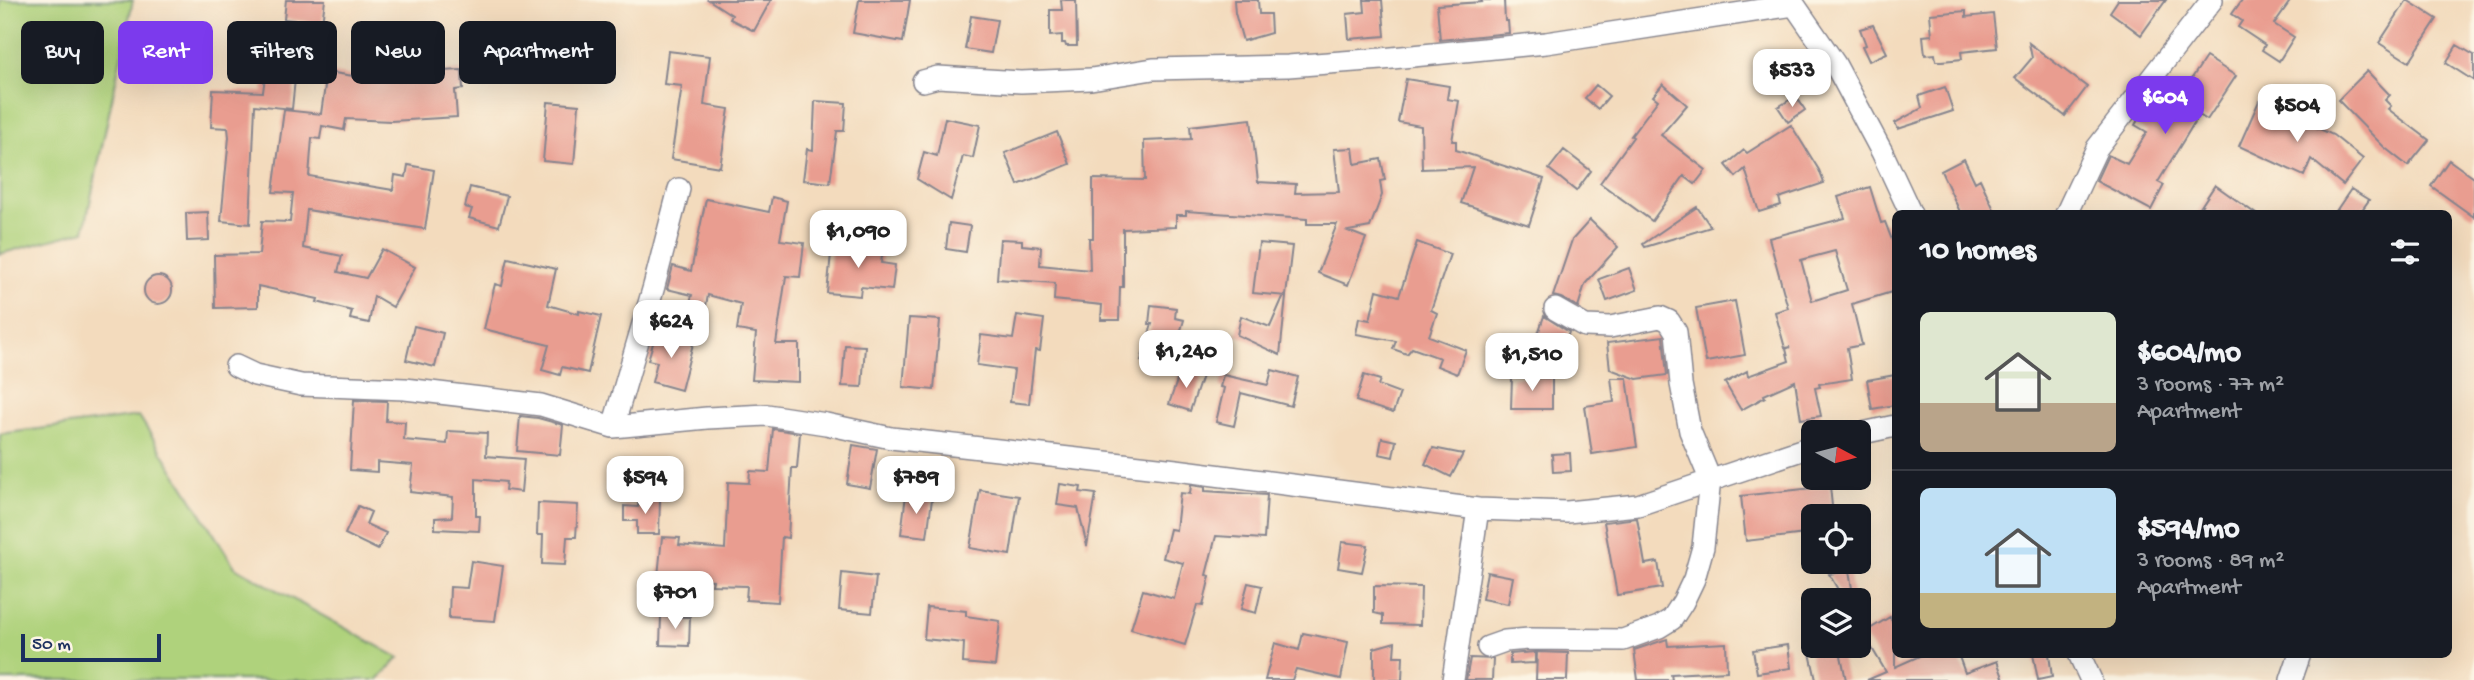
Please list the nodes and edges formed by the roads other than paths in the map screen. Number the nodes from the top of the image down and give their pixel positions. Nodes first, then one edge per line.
1 (2212, 0) edge
2 (1792, 2) edge
3 (923, 81) dead end
4 (678, 189) dead end
5 (1909, 210) edge
6 (2068, 210) edge
7 (1555, 309) dead end
8 (236, 366) dead end
9 (613, 427) junction
10 (1892, 427) edge
11 (1871, 431) edge
12 (1801, 450) edge
13 (1710, 479) junction
14 (1478, 509) junction
15 (1488, 648) dead end
16 (2081, 658) edge
17 (2299, 658) edge
18 (1453, 680) edge
19 (2091, 680) edge
20 (2291, 680) edge

1 - 6 street
2 - 3 street
2 - 5 street
4 - 9 street
7 - 13 street
8 - 9 street
9 - 14 street
10 - 11 street
12 - 13 street
13 - 14 street
13 - 15 street
14 - 18 street
16 - 19 street
17 - 20 street

